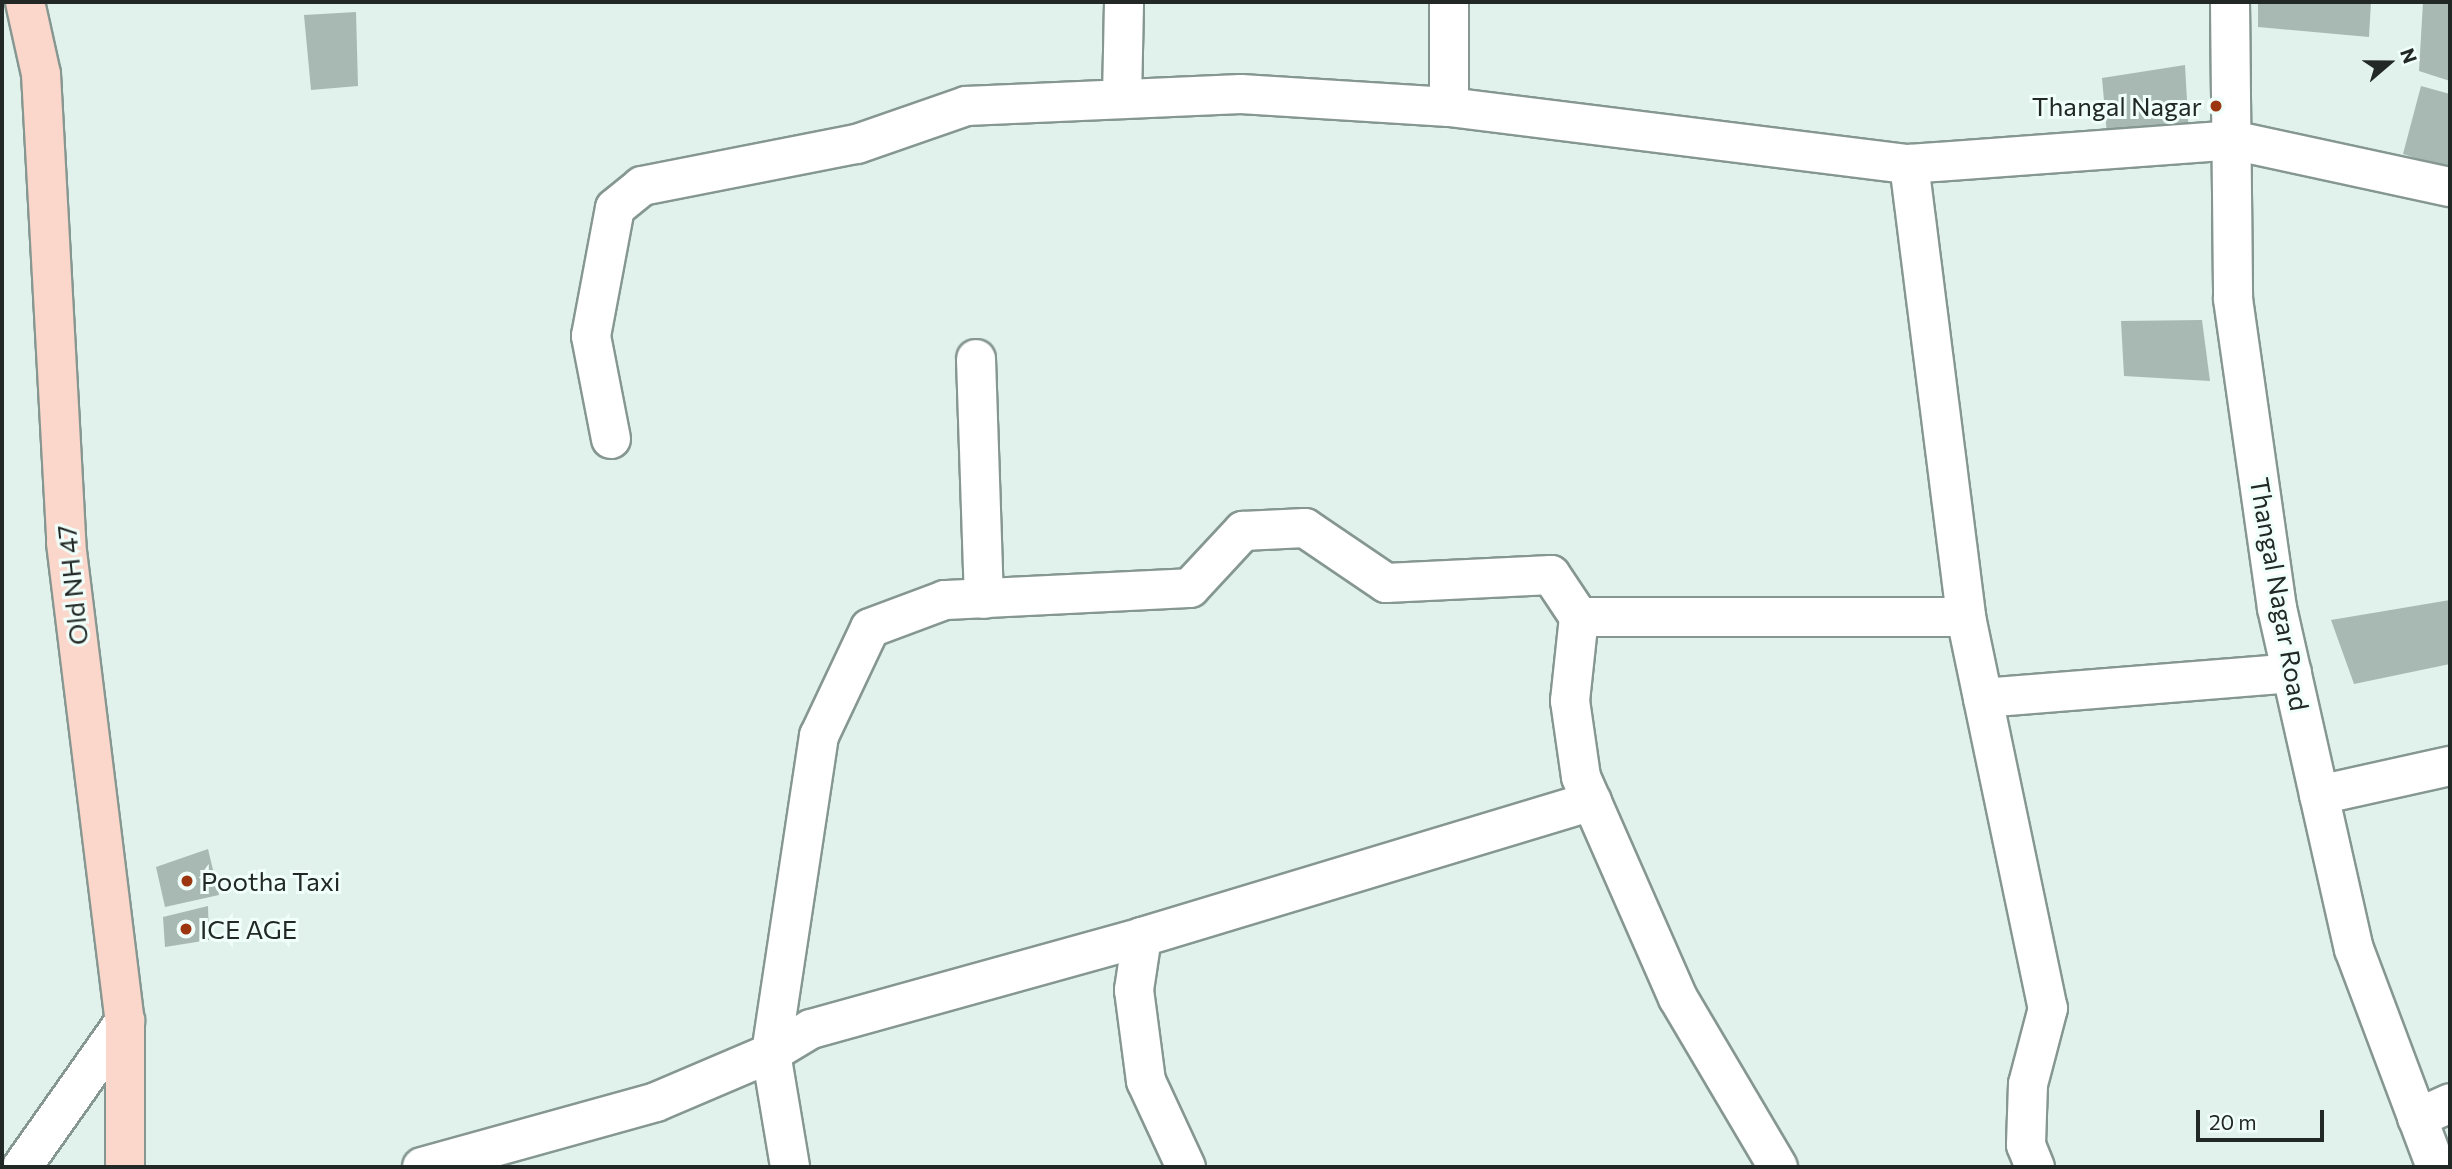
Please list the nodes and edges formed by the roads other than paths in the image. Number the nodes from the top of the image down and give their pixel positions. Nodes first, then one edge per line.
1 (25, 2) edge
2 (1124, 2) edge
3 (1449, 2) edge
4 (2230, 2) edge
5 (1122, 99) junction
6 (1449, 107) junction
7 (2232, 140) junction
8 (1909, 164) junction
9 (2450, 187) edge
10 (976, 359) dead end
11 (611, 439) dead end
12 (984, 599) junction
13 (1579, 617) junction
14 (1966, 617) junction
15 (2292, 673) junction
16 (1983, 698) junction
17 (2450, 765) edge
18 (2319, 795) junction
19 (1592, 801) junction
20 (1142, 937) junction
21 (125, 1021) junction
22 (771, 1053) junction
23 (2434, 1110) edge
24 (22, 1167) edge
25 (125, 1167) edge
26 (422, 1167) edge
27 (790, 1167) edge
28 (1186, 1167) edge
29 (1778, 1167) edge
30 (2035, 1167) edge
31 (2436, 1167) edge

1 - 21 main road, Old NH 47
2 - 5 street
3 - 6 street
4 - 7 street, Thangal Nagar Road
5 - 6 street
5 - 11 street
6 - 8 street
7 - 8 street
7 - 9 street
7 - 15 street, Thangal Nagar Road
8 - 14 street
10 - 12 street
12 - 13 street
12 - 22 street
13 - 14 street
13 - 19 street
14 - 16 street
15 - 16 street
15 - 18 street, Thangal Nagar Road
16 - 30 street
17 - 18 street
18 - 23 street, Thangal Nagar Road
19 - 20 street
19 - 29 street
20 - 22 street
20 - 28 street
21 - 24 street
21 - 25 main road, Old NH 47
22 - 26 street
22 - 27 street
23 - 31 street, Thangal Nagar Road

